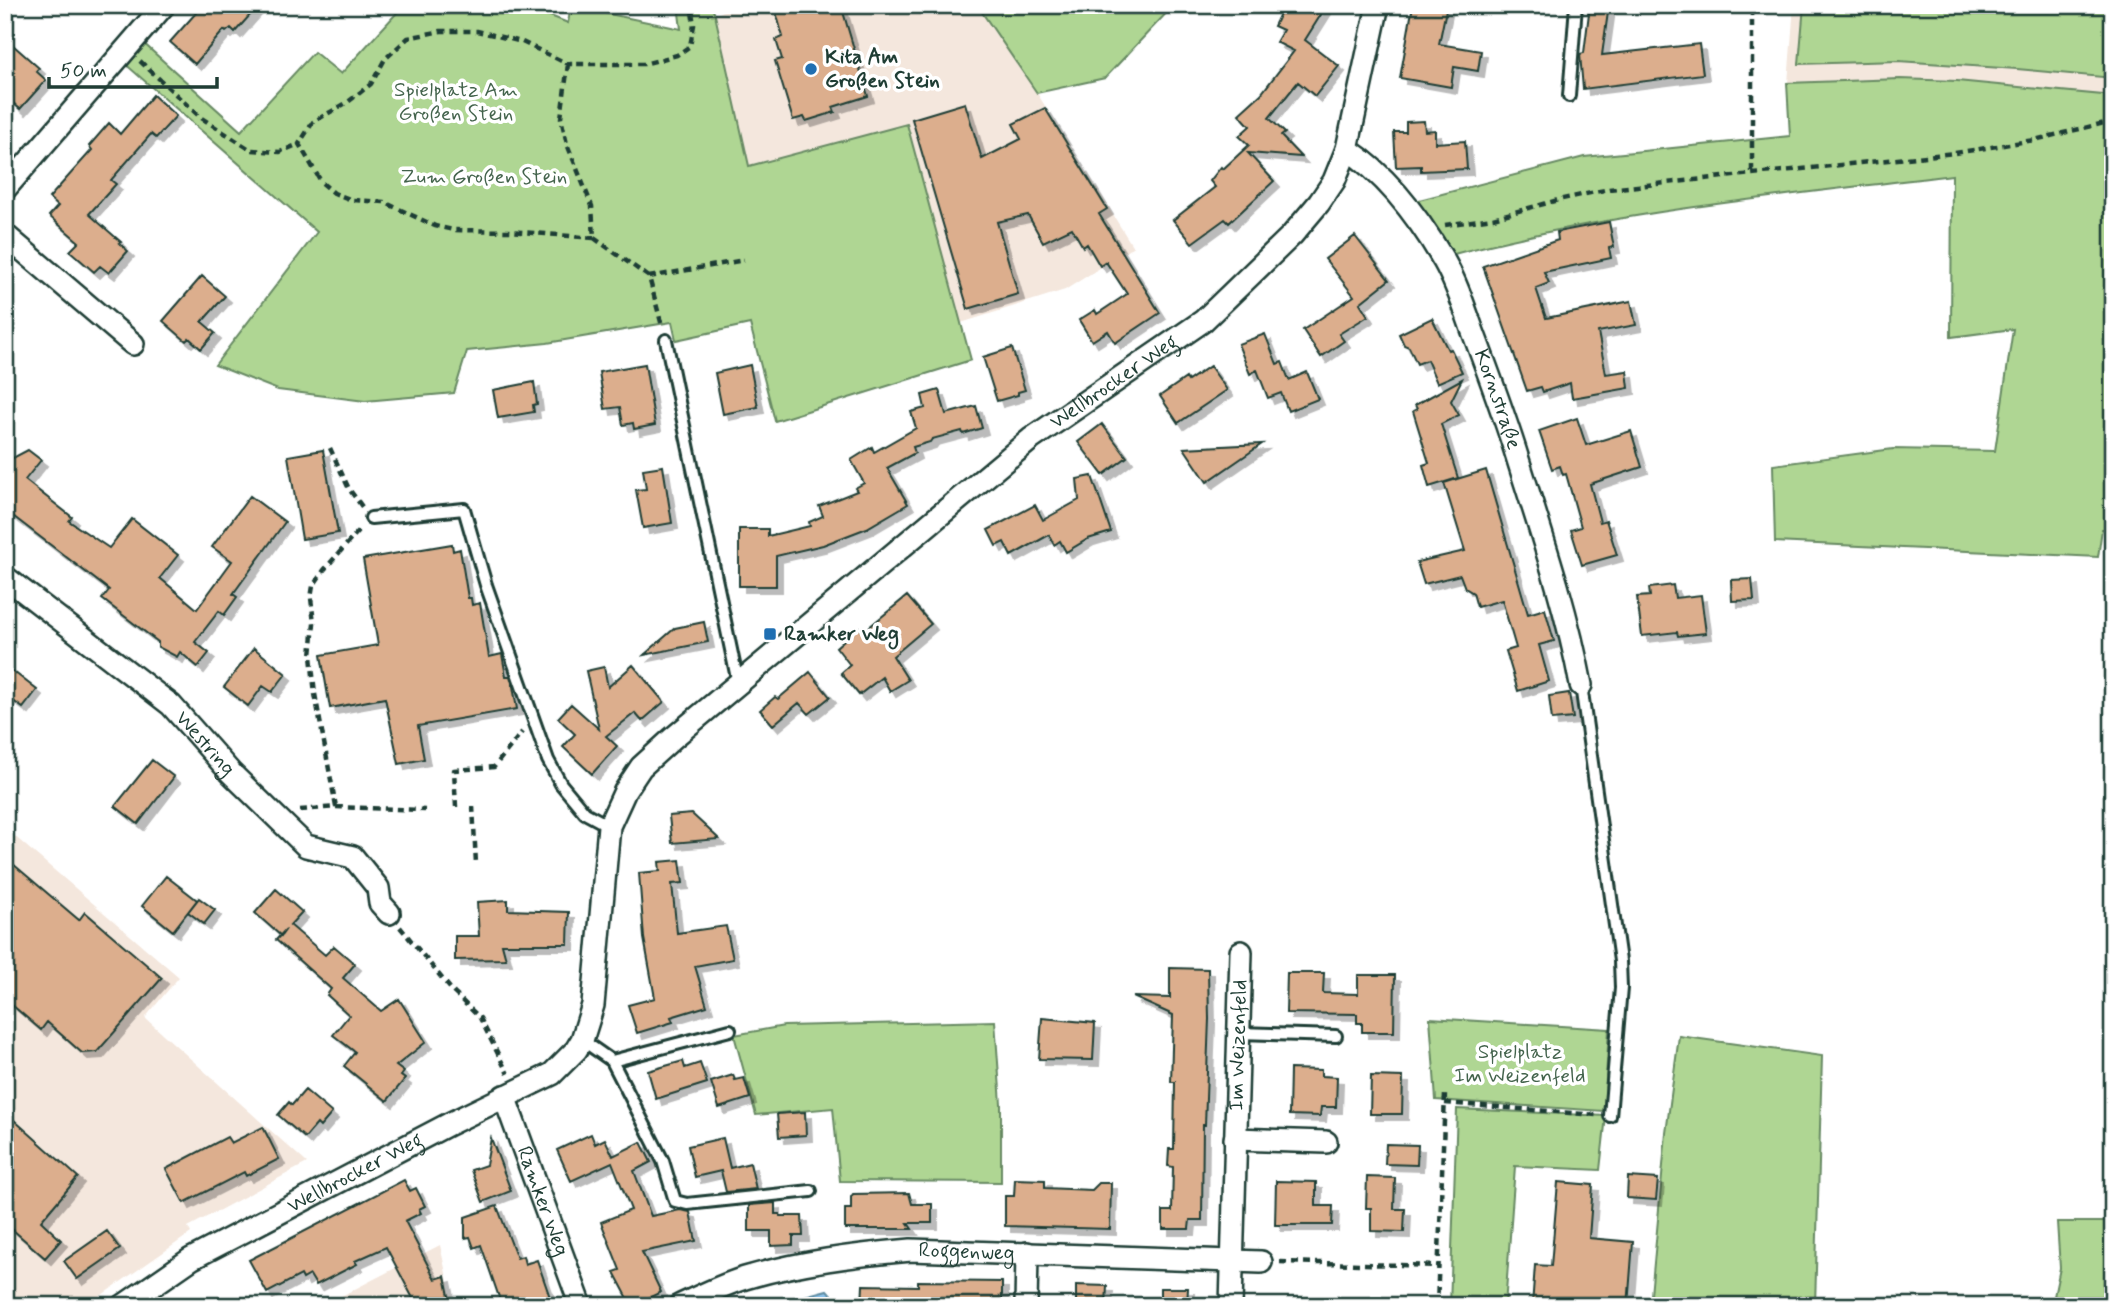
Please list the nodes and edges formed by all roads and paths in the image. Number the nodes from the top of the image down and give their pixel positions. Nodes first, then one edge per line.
1 (164, 5) edge
2 (691, 5) edge
3 (1378, 5) edge
4 (1576, 5) edge
5 (1752, 5) edge
6 (128, 49) junction
7 (568, 64) junction
8 (1570, 96) dead end
9 (2113, 121) edge
10 (299, 144) junction
11 (1347, 149) junction
12 (1752, 172) junction
13 (5, 189) edge
14 (1423, 229) junction
15 (5, 235) edge
16 (594, 238) junction
17 (744, 260) dead end
18 (649, 277) junction
19 (666, 340) joint
20 (133, 344) dead end
21 (330, 447) dead end
22 (371, 518) junction
23 (5, 577) edge
24 (738, 683) junction
25 (1581, 685) joint
26 (536, 727) junction
27 (473, 806) dead end
28 (336, 807) junction
29 (456, 807) dead end
30 (425, 810) dead end
31 (271, 812) junction
32 (609, 826) junction
33 (476, 864) dead end
34 (389, 913) joint
35 (1241, 952) dead end
36 (730, 1030) dead end
37 (1239, 1033) junction
38 (1336, 1036) dead end
39 (582, 1040) junction
40 (612, 1061) junction
41 (510, 1093) junction
42 (1445, 1094) dead end
43 (1445, 1103) junction
44 (1610, 1115) joint
45 (1236, 1139) junction
46 (1326, 1142) dead end
47 (811, 1191) dead end
48 (1027, 1253) junction
49 (1231, 1260) junction
50 (1261, 1262) joint
51 (1440, 1266) junction
52 (124, 1306) edge
53 (581, 1306) edge
54 (679, 1306) edge
55 (1026, 1306) edge
56 (1230, 1306) edge
57 (1437, 1306) edge

1 - 6 street
2 - 7 path
3 - 11 street, Wellbrocker Weg
4 - 8 lane
5 - 12 path
6 - 10 path
6 - 13 street
7 - 10 path
7 - 16 path
9 - 12 path
10 - 16 path
11 - 14 street, Kornstraße
11 - 24 street, Wellbrocker Weg
12 - 14 path
14 - 25 street, Kornstraße
15 - 20 street
16 - 18 path
17 - 18 path
18 - 19 path
19 - 24 lane
21 - 22 path
22 - 26 lane
22 - 28 path
23 - 31 street, Westring
24 - 32 street, Wellbrocker Weg
25 - 44 lane
26 - 29 path
26 - 32 lane
27 - 33 path
28 - 30 path
28 - 31 path
31 - 34 street, Westring
32 - 39 street, Wellbrocker Weg
34 - 41 path
35 - 37 street, Im Weizenfeld
36 - 40 lane
37 - 38 lane
37 - 45 street, Im Weizenfeld
39 - 40 lane
39 - 41 street, Wellbrocker Weg
40 - 47 lane
41 - 52 street, Wellbrocker Weg
41 - 53 street, Ramker Weg
42 - 43 path
43 - 44 path
43 - 51 path
45 - 46 street, Im Weizenfeld
45 - 49 street, Im Weizenfeld
48 - 49 street, Roggenweg
48 - 54 street, Roggenweg
48 - 55 street
49 - 50 street, Roggenweg
49 - 56 street, Im Weizenfeld
50 - 51 path
51 - 57 path

